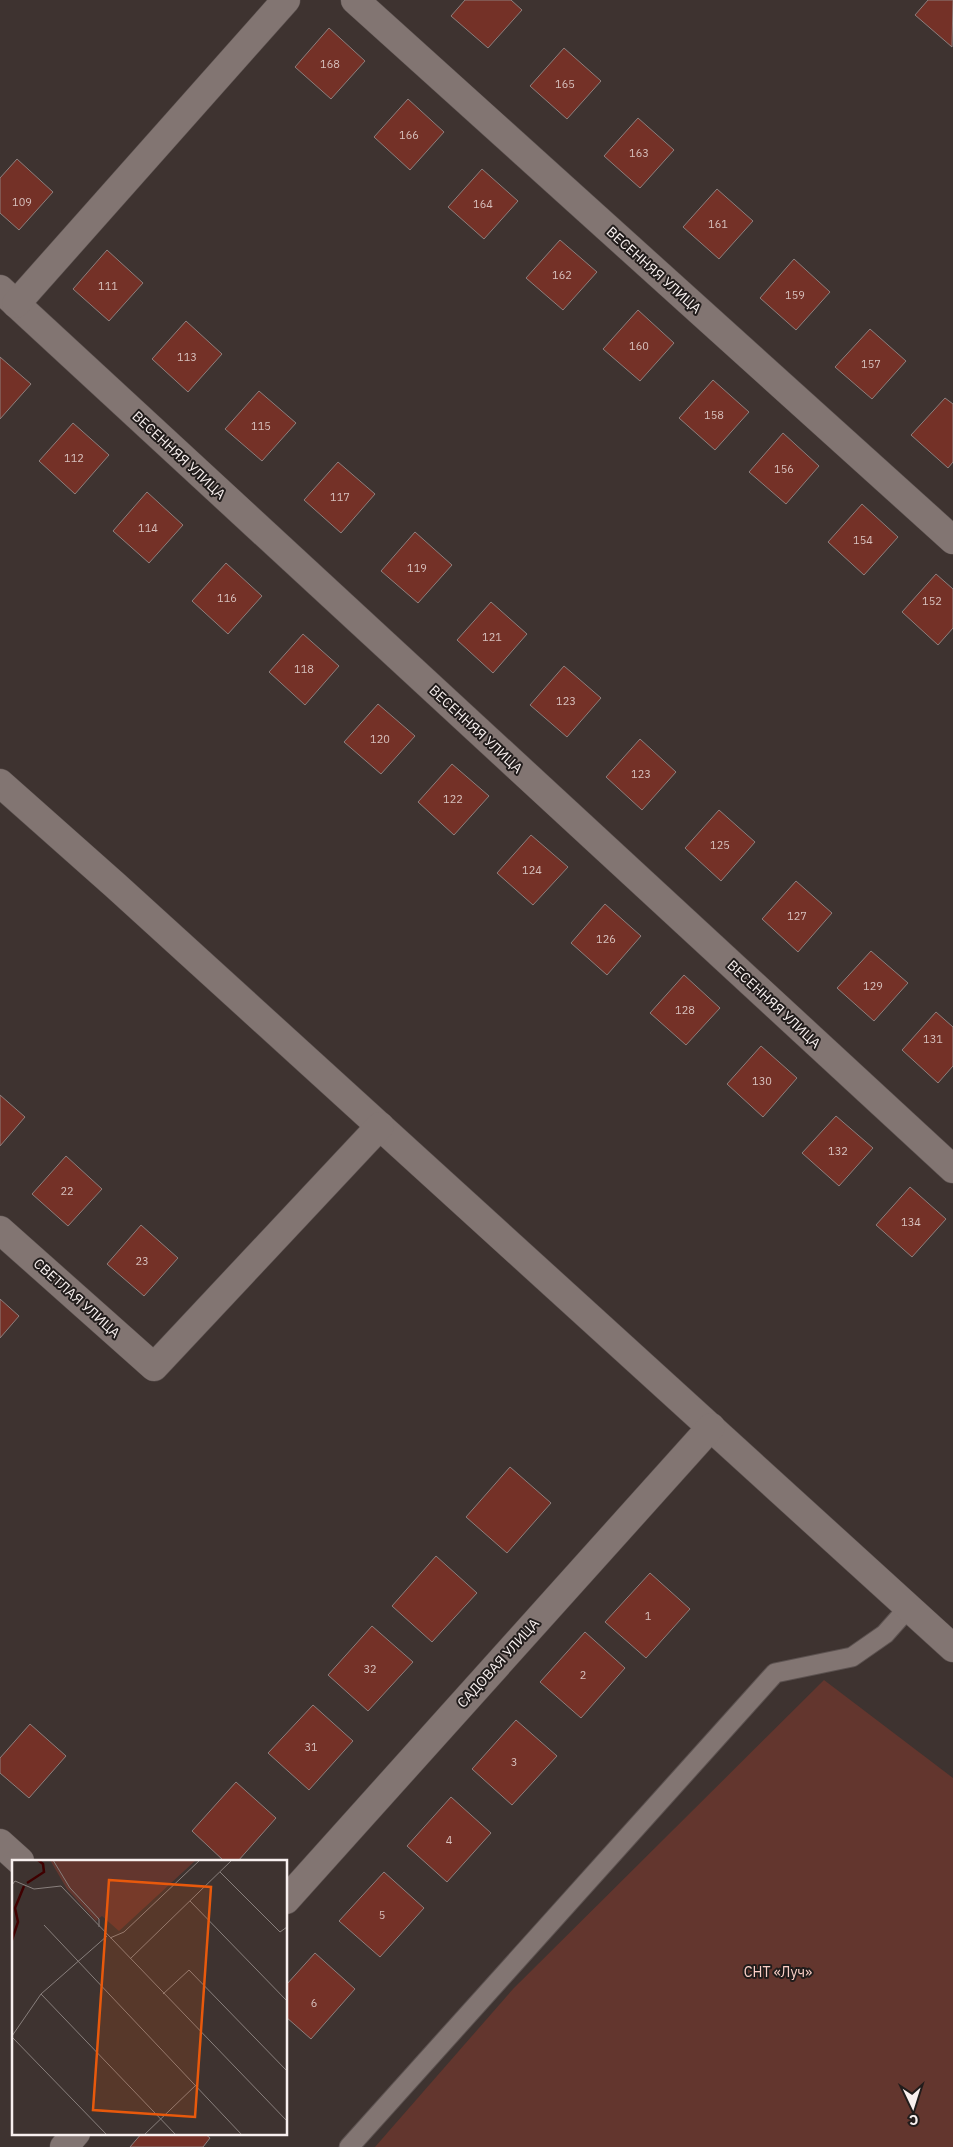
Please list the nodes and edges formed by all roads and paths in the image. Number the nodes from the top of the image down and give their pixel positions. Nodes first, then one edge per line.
1 (286, 0) edge
2 (356, 0) edge
3 (8, 297) edge
4 (953, 540) edge
5 (0, 784) edge
6 (380, 1126) junction
7 (953, 1169) edge
8 (0, 1230) edge
9 (711, 1427) junction
10 (909, 1607) junction
11 (948, 1632) edge
12 (0, 1843) edge
13 (19, 1860) edge
14 (288, 1898) edge
15 (75, 2134) edge
16 (64, 2147) edge
17 (349, 2147) edge

1 - 3 street
2 - 4 street, ВЕСЕННЯЯ УЛИЦА
3 - 7 street, ВЕСЕННЯЯ УЛИЦА
5 - 6 street
6 - 8 street, СВЕТЛАЯ УЛИЦА
6 - 9 street
9 - 10 street
9 - 14 street, САДОВАЯ УЛИЦА
10 - 11 street
10 - 17 lane
12 - 13 street
15 - 16 street

